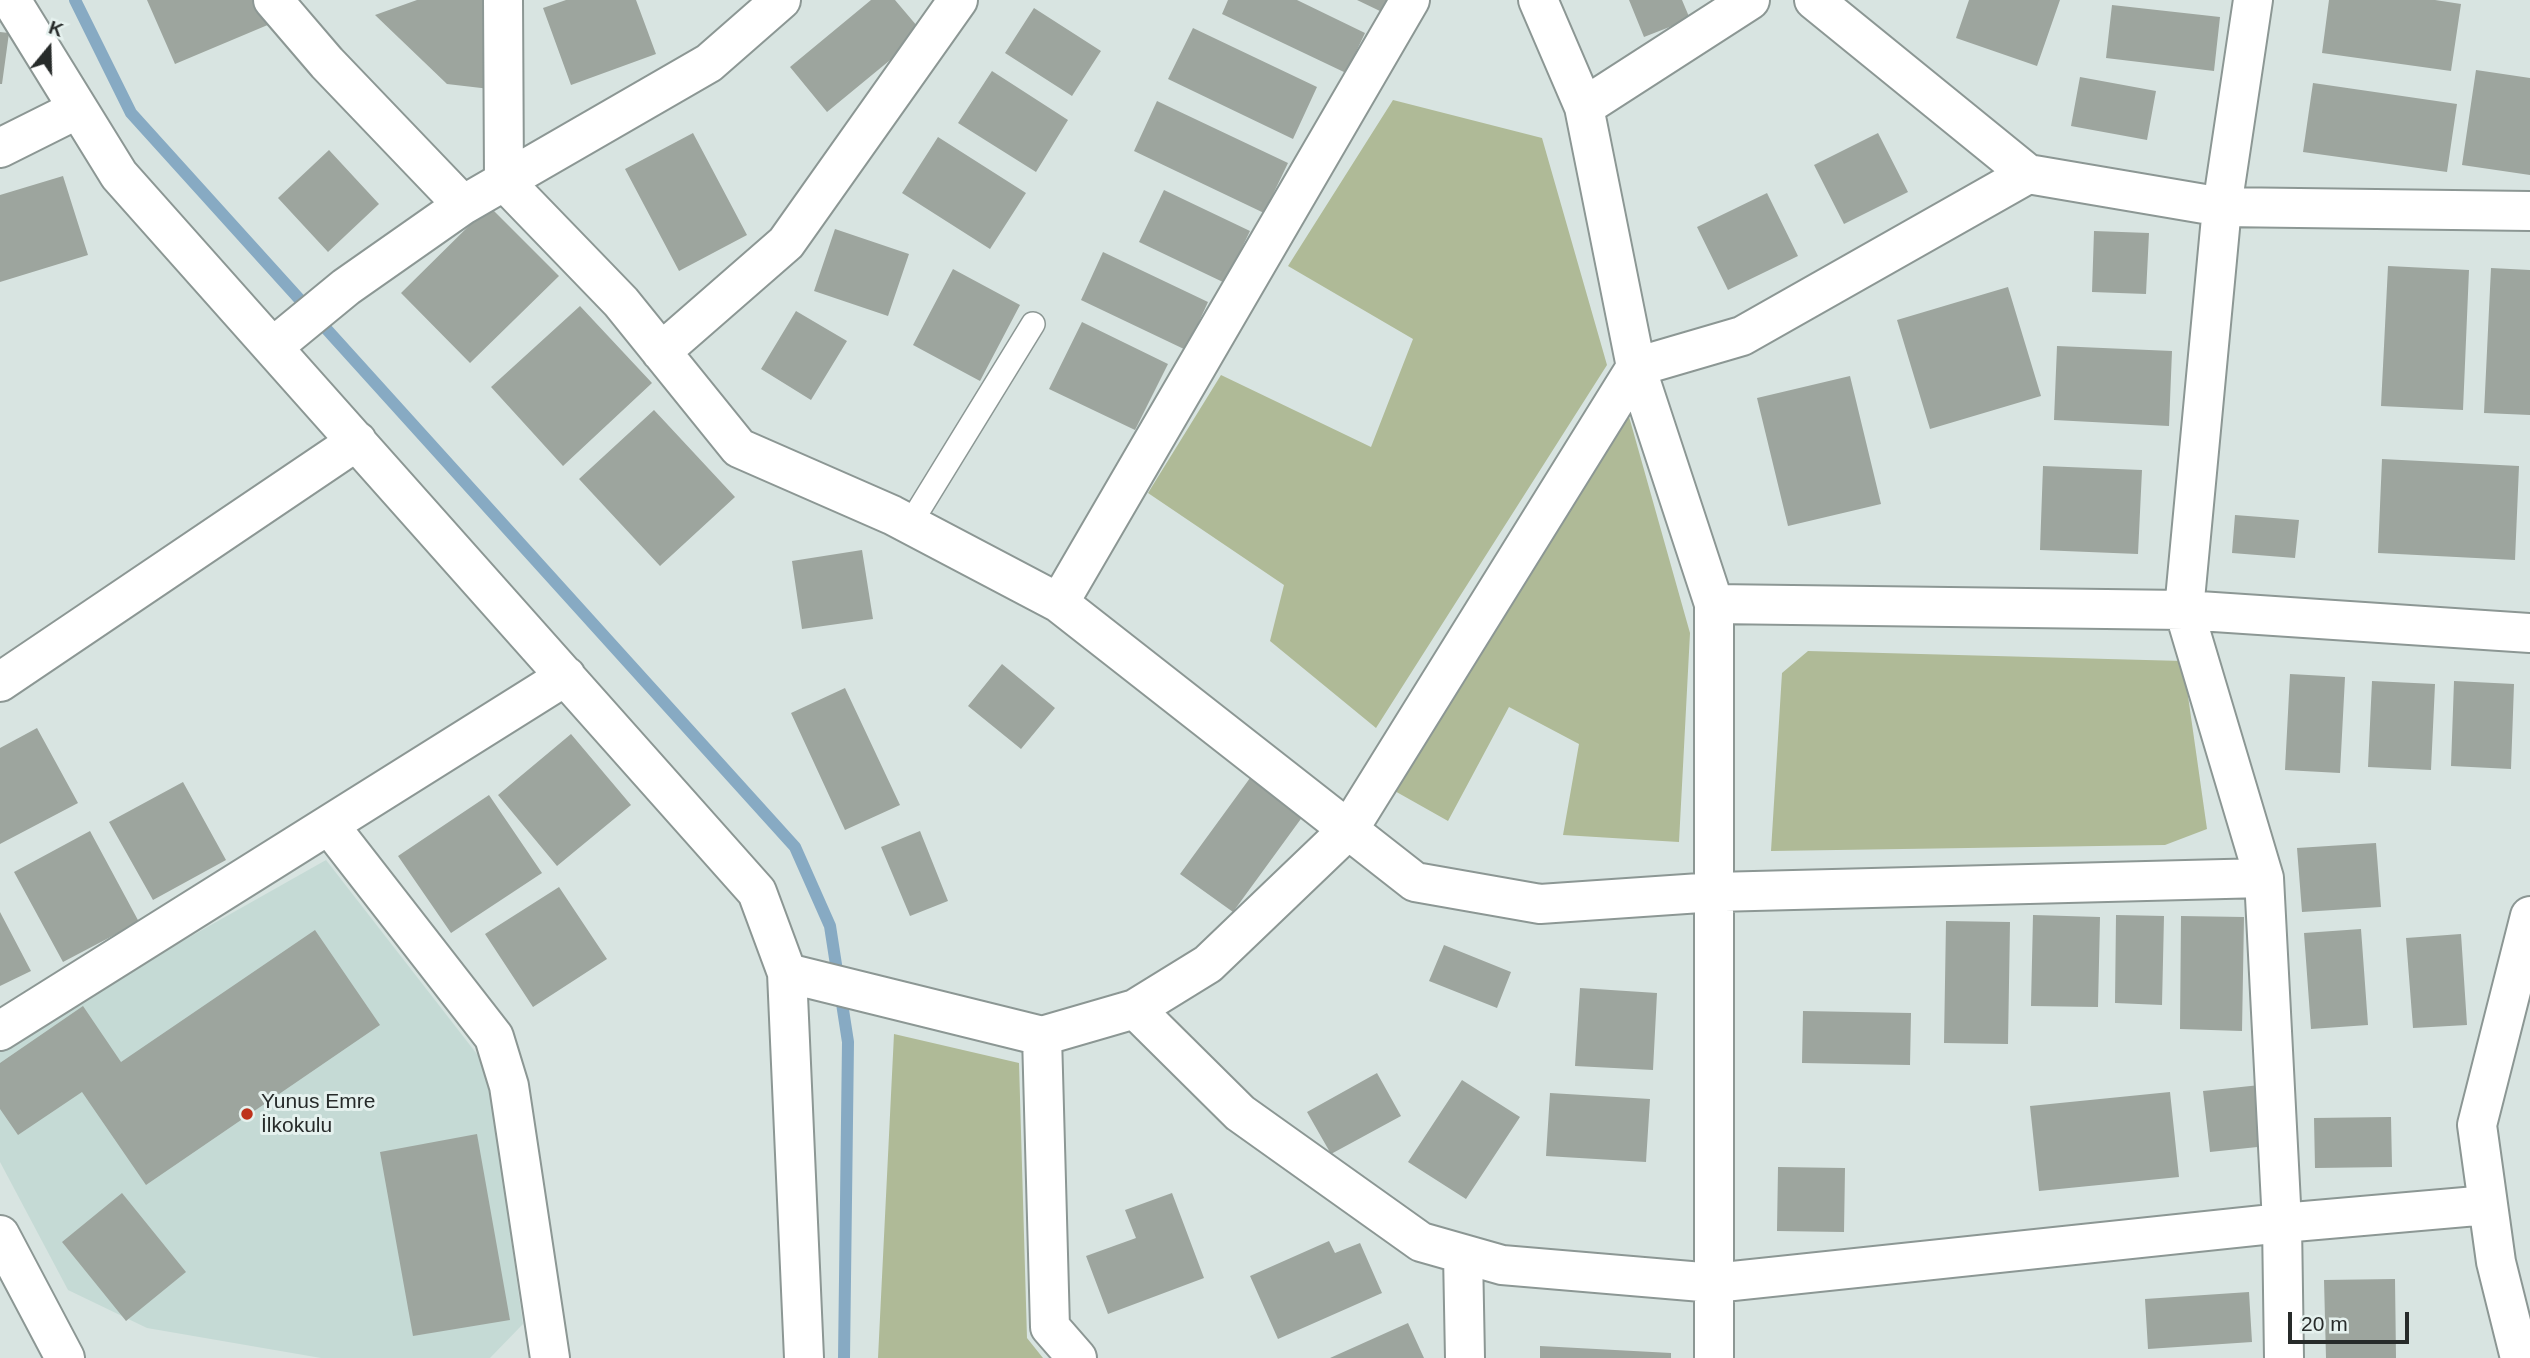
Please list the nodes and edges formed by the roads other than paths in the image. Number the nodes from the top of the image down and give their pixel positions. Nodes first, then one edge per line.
1 (11, 0) edge
2 (273, 0) edge
3 (503, 0) edge
4 (781, 0) edge
5 (958, 0) edge
6 (1410, 0) edge
7 (1538, 0) edge
8 (1750, 0) edge
9 (1814, 0) edge
10 (2253, 0) edge
11 (1584, 107) junction
12 (78, 109) junction
13 (0, 148) edge
14 (2028, 174) junction
15 (504, 181) junction
16 (463, 205) junction
17 (2222, 207) junction
18 (2530, 211) edge
19 (1033, 324) dead end
20 (286, 336) junction
21 (661, 352) junction
22 (1636, 368) junction
23 (357, 441) junction
24 (910, 524) junction
25 (1059, 603) junction
26 (1714, 604) junction
27 (2184, 610) junction
28 (2530, 633) edge
29 (566, 676) junction
30 (0, 682) edge
31 (330, 825) junction
32 (1349, 830) junction
33 (2264, 878) junction
34 (1715, 892) junction
35 (2530, 916) edge
36 (803, 978) junction
37 (1135, 1009) junction
38 (0, 1031) edge
39 (1042, 1036) junction
40 (2488, 1205) junction
41 (2282, 1223) junction
42 (0, 1235) edge
43 (1462, 1254) junction
44 (1714, 1283) junction
45 (65, 1358) edge
46 (550, 1358) edge
47 (804, 1358) edge
48 (1077, 1358) edge
49 (1465, 1358) edge
50 (1714, 1358) edge
51 (2284, 1358) edge
52 (2520, 1358) edge

1 - 12 street
2 - 16 street
3 - 15 street
4 - 15 street
5 - 21 street
6 - 25 street
7 - 11 street
8 - 11 street
9 - 14 street
10 - 17 street
11 - 22 street
12 - 13 street
12 - 20 street
14 - 17 street
14 - 22 street
15 - 16 street
15 - 21 street
16 - 20 street
17 - 18 street
17 - 27 street
19 - 24 lane
20 - 23 street
21 - 24 street
22 - 26 street
22 - 32 street
23 - 29 street
23 - 30 street
24 - 25 street
25 - 32 street
26 - 27 street
26 - 34 street
27 - 28 street
27 - 33 street
29 - 31 street
29 - 36 street
31 - 38 street
31 - 46 street
32 - 34 street
32 - 37 street
33 - 34 street
33 - 41 street
34 - 44 street
35 - 40 street
36 - 39 street
36 - 47 street
37 - 39 street
37 - 43 street
39 - 48 street
40 - 41 street
40 - 52 street
41 - 44 street
41 - 51 street
42 - 45 street
43 - 44 street
43 - 49 street
44 - 50 street

